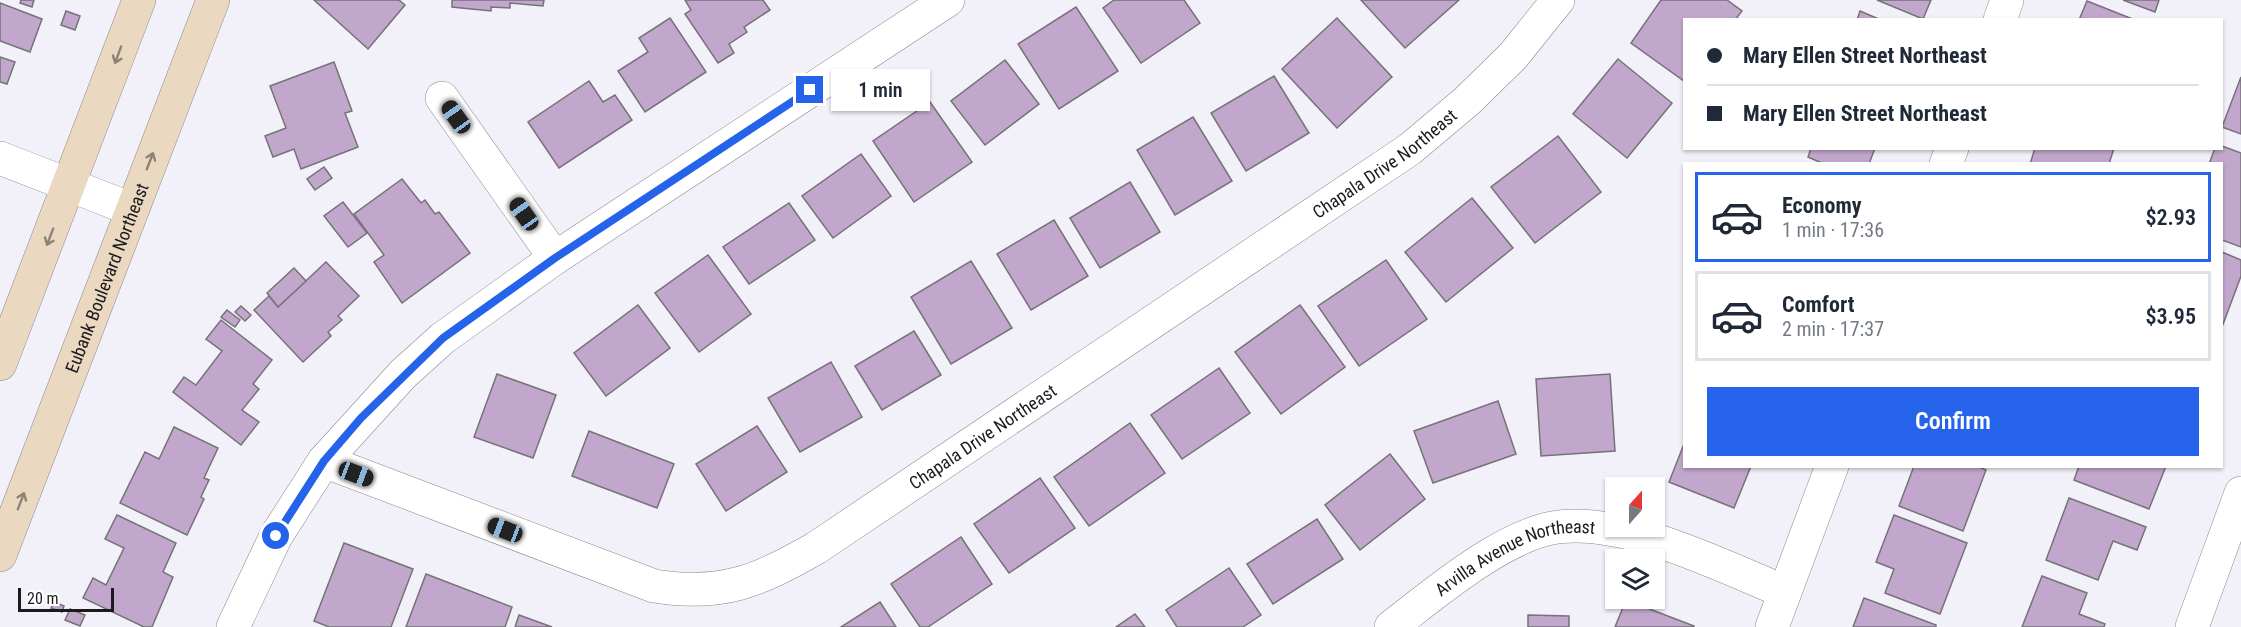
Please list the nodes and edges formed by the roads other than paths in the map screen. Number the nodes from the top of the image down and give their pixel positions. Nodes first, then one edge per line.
1 (139, 0) edge
2 (213, 0) edge
3 (948, 0) edge
4 (1558, 0) edge
5 (2007, 0) edge
6 (2001, 18) edge
7 (442, 98) dead end
8 (0, 158) edge
9 (70, 185) junction
10 (131, 209) junction
11 (555, 258) junction
12 (0, 364) edge
13 (324, 461) junction
14 (1831, 468) edge
15 (2241, 493) edge
16 (0, 555) edge
17 (1785, 592) junction
18 (233, 627) edge
19 (1391, 627) edge
20 (1772, 627) edge
21 (2192, 627) edge

1 -> 9 main road
10 -> 2 main road, Eubank Boulevard Northeast
3 - 11 street
4 - 13 street, Chapala Drive Northeast
5 - 6 street
7 - 11 street
8 - 9 street
9 - 10 street
9 -> 12 main road
16 -> 10 main road, Eubank Boulevard Northeast
11 - 13 street
13 - 18 street
14 - 17 street
15 - 21 street
17 - 19 street, Arvilla Avenue Northeast
17 - 20 street

